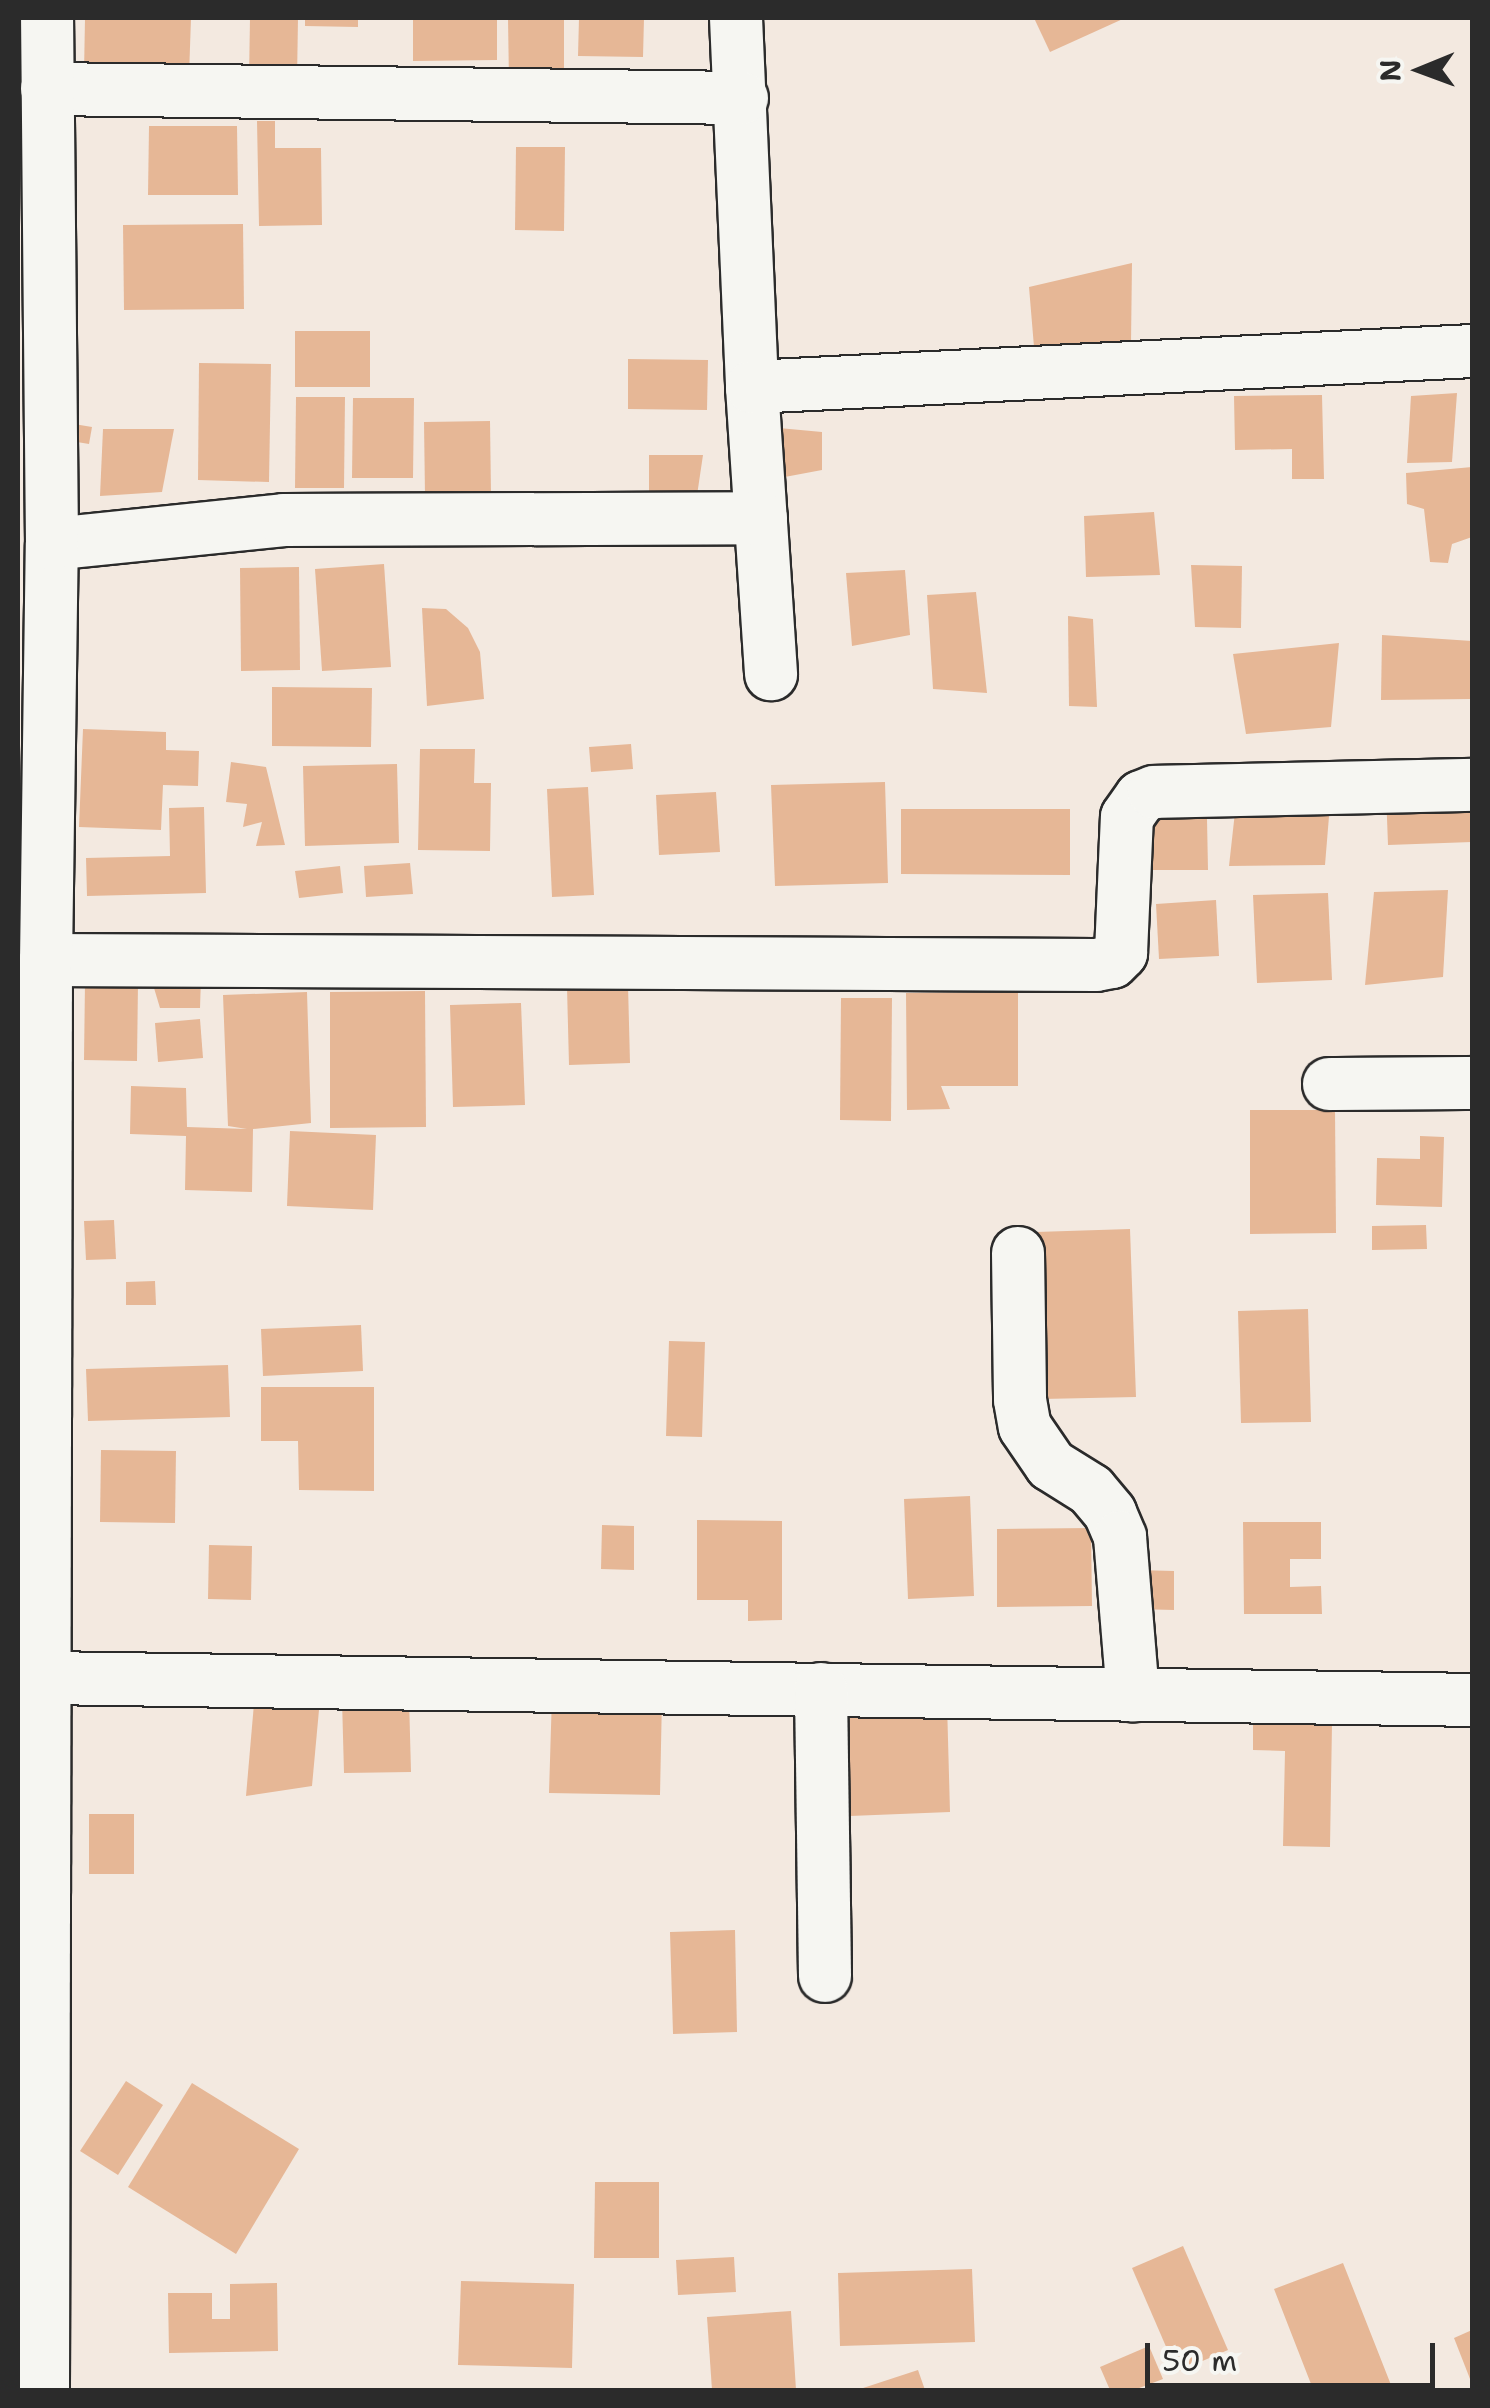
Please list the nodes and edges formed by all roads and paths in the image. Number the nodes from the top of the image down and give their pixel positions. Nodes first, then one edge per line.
1 (48, 18) edge
2 (736, 18) edge
3 (47, 89) junction
4 (742, 98) junction
5 (1472, 351) edge
6 (752, 386) junction
7 (761, 518) junction
8 (52, 544) junction
9 (772, 674) dead end
10 (1472, 785) edge
11 (32, 845) edge
12 (46, 960) junction
13 (1472, 1083) edge
14 (1329, 1084) dead end
15 (32, 1132) edge
16 (1018, 1253) dead end
17 (46, 1678) junction
18 (820, 1689) junction
19 (1134, 1694) junction
20 (1472, 1700) edge
21 (825, 1976) dead end
22 (43, 2390) edge

1 - 3 street
2 - 4 street
3 - 4 street
3 - 8 street
4 - 6 street
5 - 6 street
6 - 7 street
7 - 8 street
7 - 9 street
8 - 11 street
10 - 12 street
11 - 12 street
12 - 15 street
13 - 14 street
15 - 17 street
16 - 19 street
17 - 18 street
17 - 22 street
18 - 19 street
18 - 21 street
19 - 20 street

